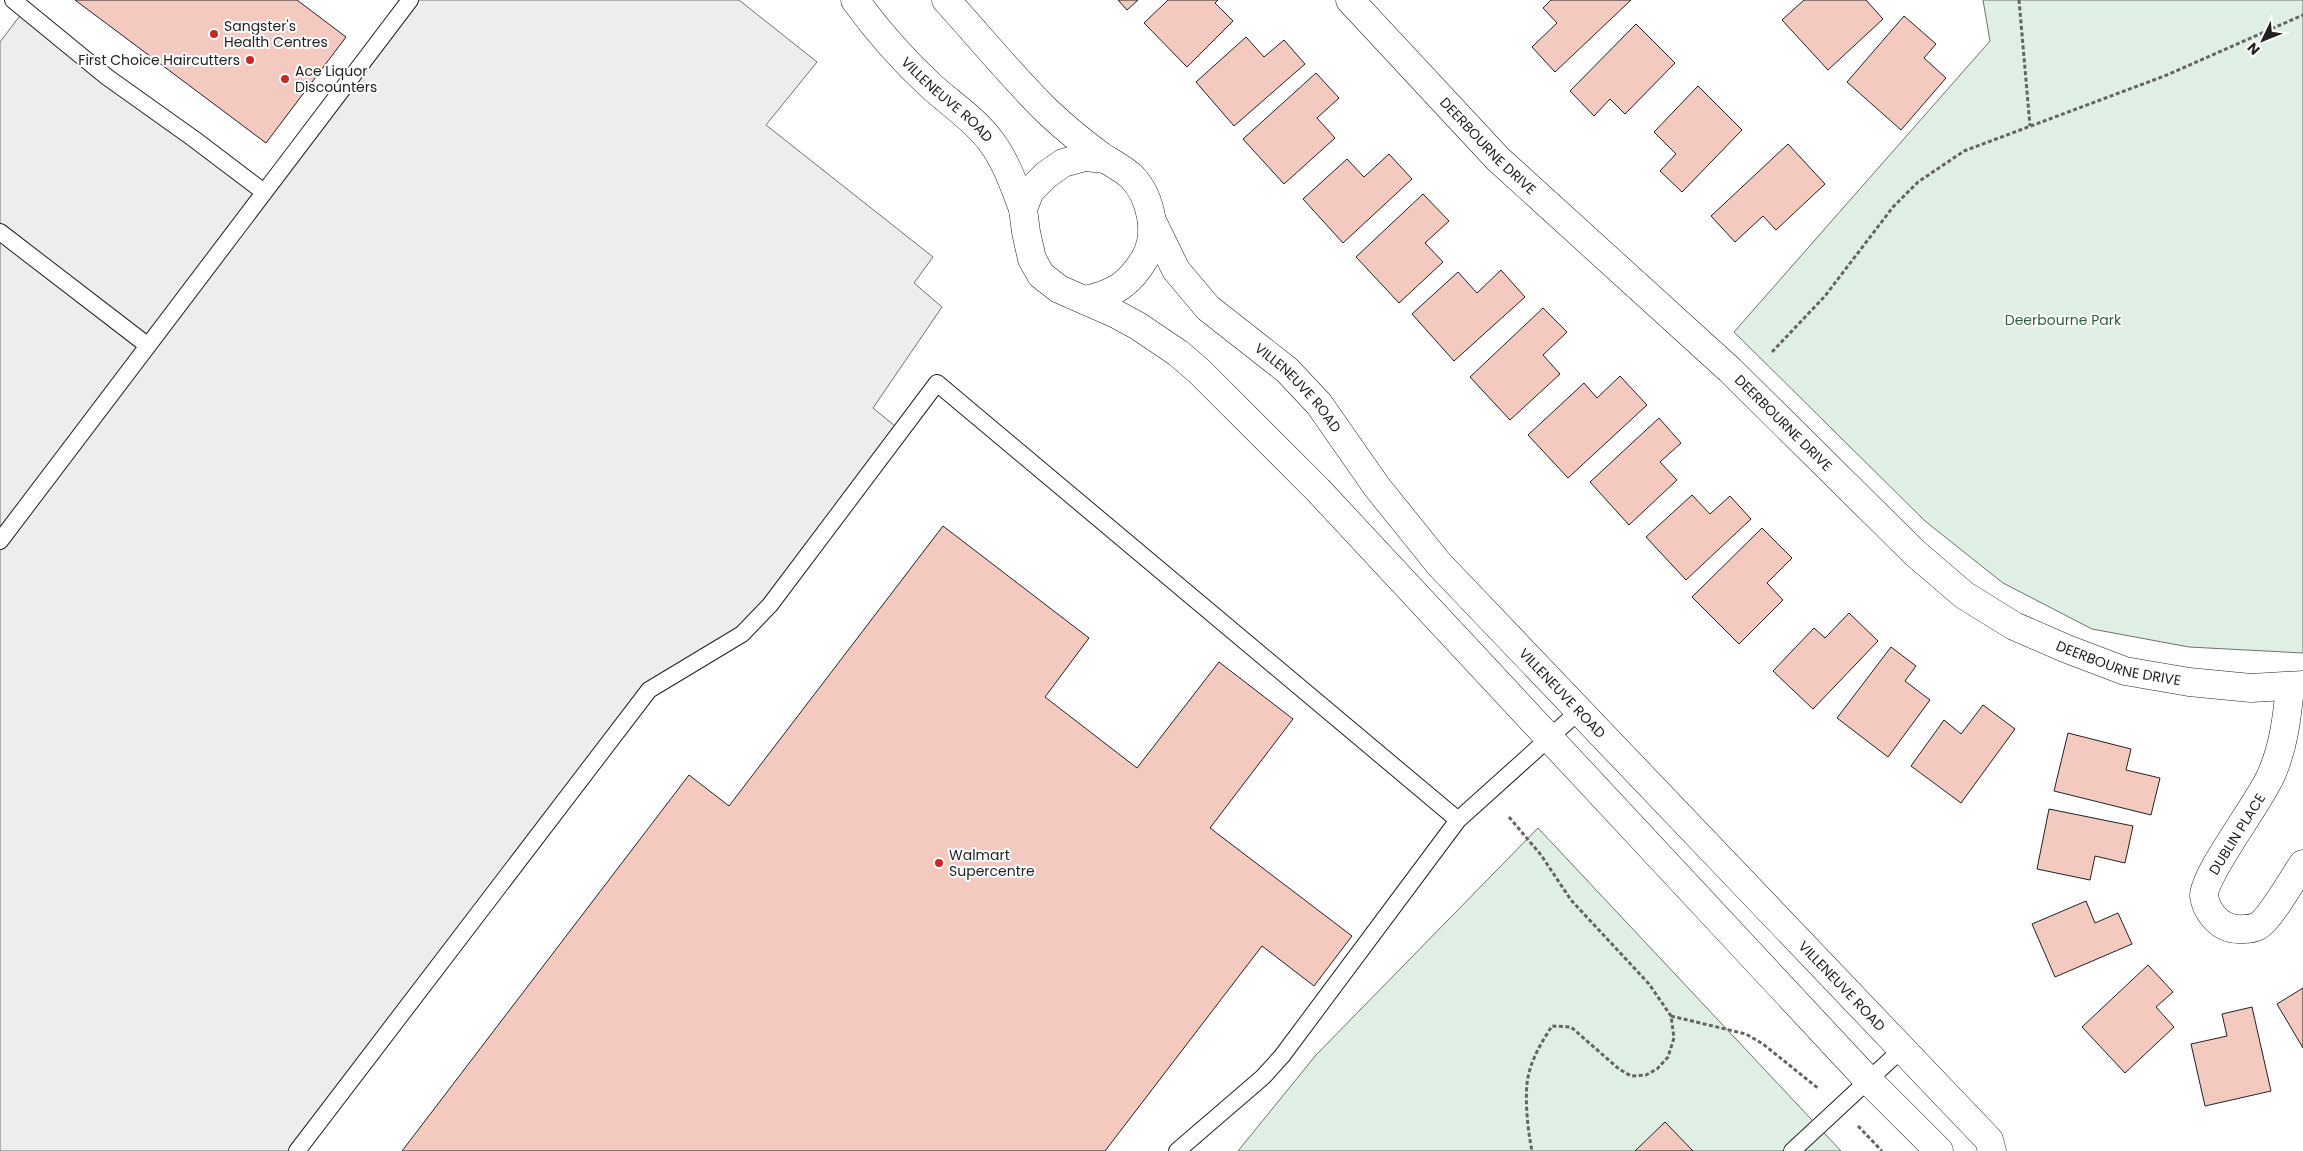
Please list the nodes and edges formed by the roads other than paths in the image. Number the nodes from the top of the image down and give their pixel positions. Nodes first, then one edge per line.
1 (13, 0) edge
2 (856, 0) edge
3 (946, 0) edge
4 (1350, 0) edge
5 (405, 2) edge
6 (1105, 159) junction
7 (264, 192) junction
8 (1023, 209) junction
9 (1152, 221) junction
10 (0, 232) edge
11 (1085, 300) junction
12 (147, 345) junction
13 (0, 541) edge
14 (2297, 686) edge
15 (1578, 712) junction
16 (1549, 738) junction
17 (1458, 820) junction
18 (2303, 864) edge
19 (1902, 1049) junction
20 (1868, 1080) junction
21 (297, 1151) edge
22 (1177, 1151) edge
23 (1792, 1151) edge
24 (1939, 1151) edge
25 (1992, 1151) edge

1 - 7 lane
2 - 8 main road, VILLENEUVE ROAD
3 - 6 main road
4 - 14 main road, DEERBOURNE DRIVE
5 - 7 lane
6 - 8 main road
6 - 9 main road
7 - 12 lane
8 - 11 main road
9 - 11 main road
9 - 15 main road, VILLENEUVE ROAD
10 - 12 lane
11 - 16 main road
12 - 13 lane
14 - 18 main road, DUBLIN PLACE
15 - 16 lane
15 - 19 main road, VILLENEUVE ROAD
16 - 17 lane
16 - 20 main road
17 - 21 lane
17 - 22 lane
19 - 20 lane
19 - 25 main road, VILLENEUVE ROAD
20 - 23 lane
20 - 24 main road

